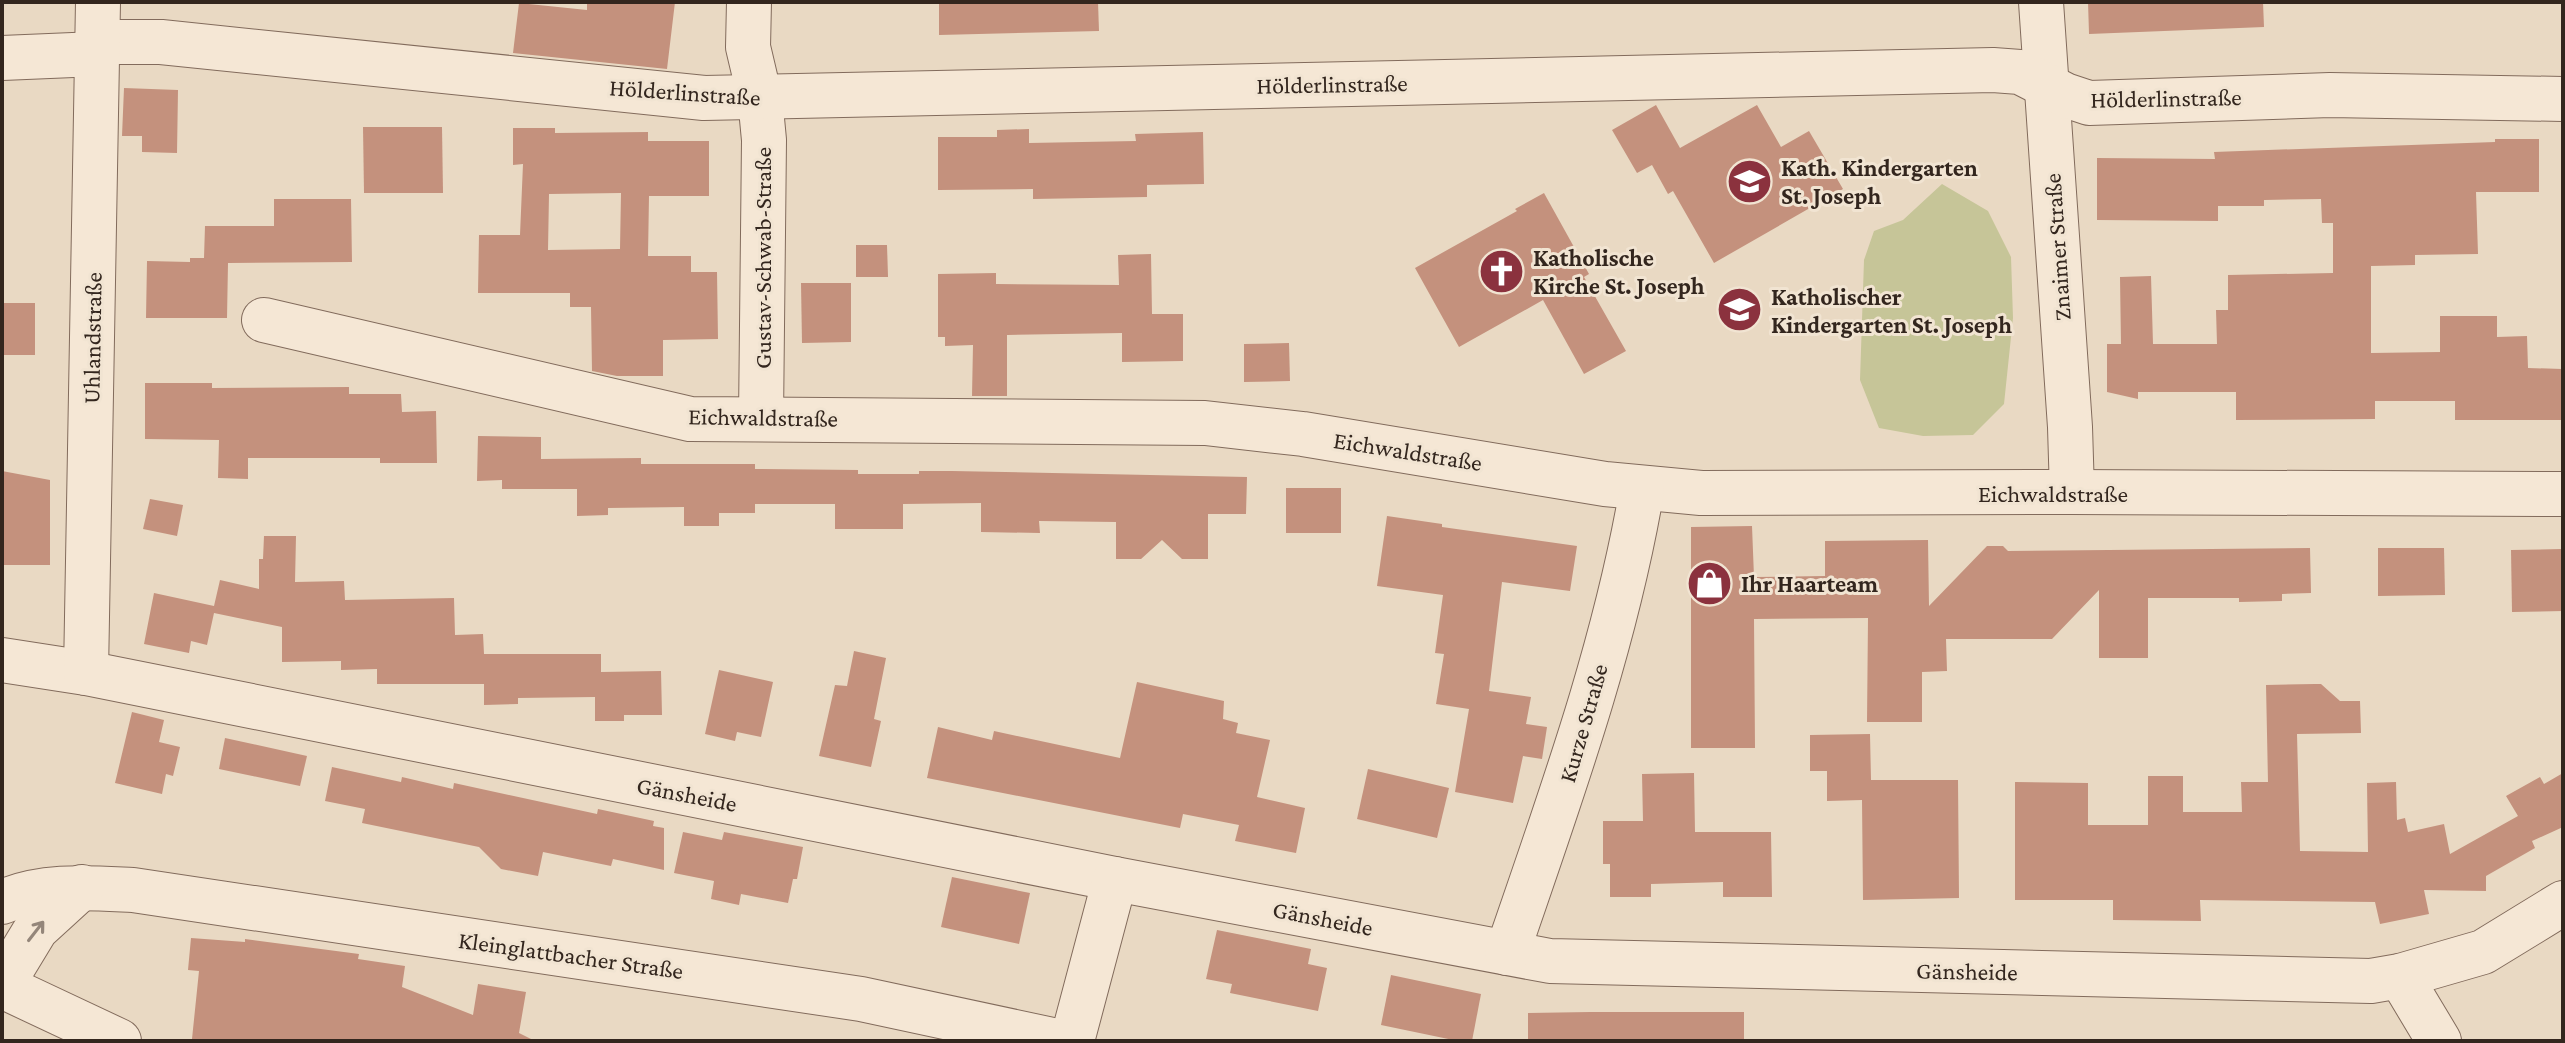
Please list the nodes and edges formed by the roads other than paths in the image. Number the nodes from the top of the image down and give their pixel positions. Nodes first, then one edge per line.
1 (749, 2) edge
2 (2041, 2) edge
3 (98, 33) edge
4 (2, 58) edge
5 (2044, 84) junction
6 (760, 98) junction
7 (2563, 99) edge
8 (264, 320) dead end
9 (761, 419) junction
10 (1642, 489) junction
11 (2072, 492) junction
12 (2563, 494) edge
13 (2, 660) edge
14 (86, 673) junction
15 (1115, 879) junction
16 (82, 887) junction
17 (2, 902) edge
18 (2563, 903) edge
19 (1507, 953) junction
20 (2, 986) edge
21 (2420, 1018) edge
22 (119, 1041) edge
23 (1057, 1041) edge
24 (1072, 1041) edge

1 - 6 street, Gustav-Schwab-Straße
2 - 5 street, Znaimer Straße
3 - 4 street, Hölderlinstraße
3 - 6 street, Hölderlinstraße
3 - 14 street, Uhlandstraße
5 - 6 street, Hölderlinstraße
5 - 7 street, Hölderlinstraße
5 - 11 street, Znaimer Straße
6 - 9 street, Gustav-Schwab-Straße
8 - 9 street, Eichwaldstraße
9 - 10 street, Eichwaldstraße
10 - 11 street, Eichwaldstraße
10 - 19 street, Kurze Straße
11 - 12 street, Eichwaldstraße
13 - 14 street, Gänsheide
14 - 15 street, Gänsheide
15 - 19 street, Gänsheide
15 - 24 street
16 - 17 street, Kleinglattbacher Straße
20 -> 16 street
16 - 23 street, Kleinglattbacher Straße
18 - 21 street, Gänsheide
19 - 21 street, Gänsheide
20 - 22 street

